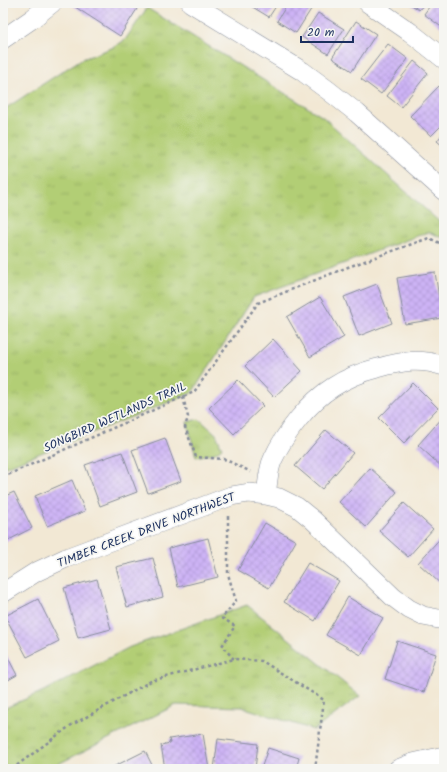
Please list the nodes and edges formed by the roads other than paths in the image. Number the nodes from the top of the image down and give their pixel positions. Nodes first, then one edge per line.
1 (52, 3) edge
2 (191, 3) edge
3 (368, 3) edge
4 (214, 9) edge
5 (3, 39) edge
6 (444, 60) edge
7 (444, 191) edge
8 (444, 366) edge
9 (266, 495) junction
10 (3, 592) edge
11 (444, 620) edge
12 (444, 756) edge
13 (398, 769) edge

1 - 5 street
2 - 4 street
3 - 6 street
4 - 7 street
8 - 9 street
9 - 10 street, TIMBER CREEK DRIVE NORTHWEST
9 - 11 street, TIMBER CREEK DRIVE NORTHWEST
12 - 13 street

